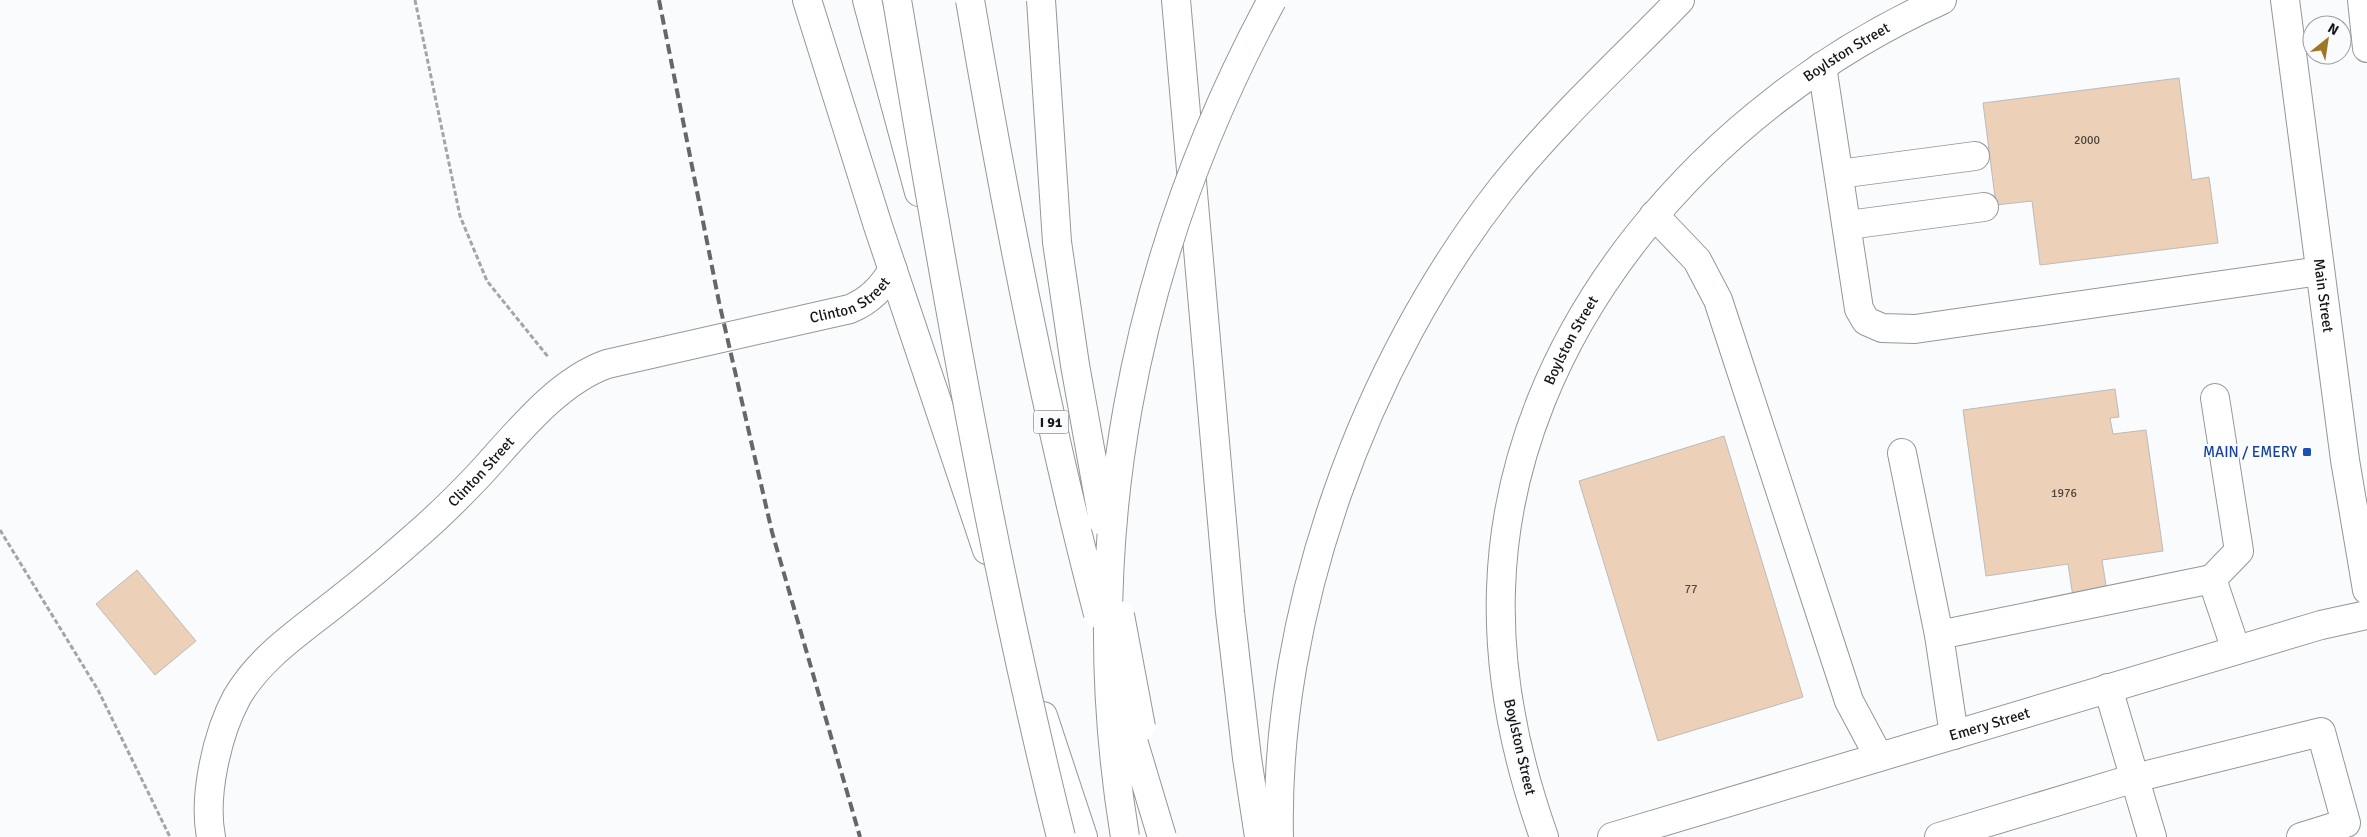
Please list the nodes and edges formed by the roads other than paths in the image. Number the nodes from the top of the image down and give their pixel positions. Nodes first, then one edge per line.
1 (807, 0) edge
2 (867, 0) edge
3 (897, 0) edge
4 (970, 0) edge
5 (1040, 0) edge
6 (1176, 0) edge
7 (1272, 0) edge
8 (1680, 0) edge
9 (1942, 0) edge
10 (2285, 0) edge
11 (2362, 0) edge
12 (2367, 48) edge
13 (1822, 66) junction
14 (1975, 156) dead end
15 (1839, 174) junction
16 (1984, 207) dead end
17 (1654, 215) junction
18 (1848, 225) junction
19 (893, 270) junction
20 (2320, 270) junction
21 (946, 291) junction
22 (2215, 398) dead end
23 (1902, 453) dead end
24 (2212, 579) junction
25 (2367, 590) edge
26 (2367, 615) edge
27 (1938, 635) junction
28 (2236, 650) junction
29 (2108, 688) junction
30 (1954, 735) junction
31 (1879, 757) junction
32 (2135, 778) junction
33 (1162, 836) edge
34 (211, 837) edge
35 (1061, 837) edge
36 (1083, 837) edge
37 (1125, 837) edge
38 (1259, 837) edge
39 (1279, 837) edge
40 (1544, 837) edge
41 (1612, 837) edge
42 (1939, 837) edge
43 (2152, 837) edge
44 (2301, 837) edge

1 - 19 main road
2 - 21 main road, bridge
3 - 21 main road, bridge
4 - 33 main road, I 91, bridge
5 - 33 main road, bridge
6 - 38 main road
7 - 37 main road, bridge
8 - 39 main road
9 - 13 main road, Boylston Street
10 - 20 main road, Main Street
11 - 12 main road
13 - 15 main road
13 - 17 main road, Boylston Street
14 - 15 main road
15 - 18 main road
16 - 18 main road
17 - 31 main road
17 - 40 main road, Boylston Street
18 - 20 main road
19 - 34 main road, Clinton Street
19 - 36 main road
20 - 25 main road, Main Street
21 - 35 main road, bridge
22 - 24 main road
23 - 27 main road
24 - 27 main road
24 - 28 main road
26 - 28 main road, Emery Street
27 - 30 main road
28 - 29 main road, Emery Street
29 - 30 main road, Emery Street
29 - 32 main road
30 - 31 main road, Emery Street
31 - 41 main road, Emery Street
32 - 42 main road
32 - 43 main road
32 - 44 main road

